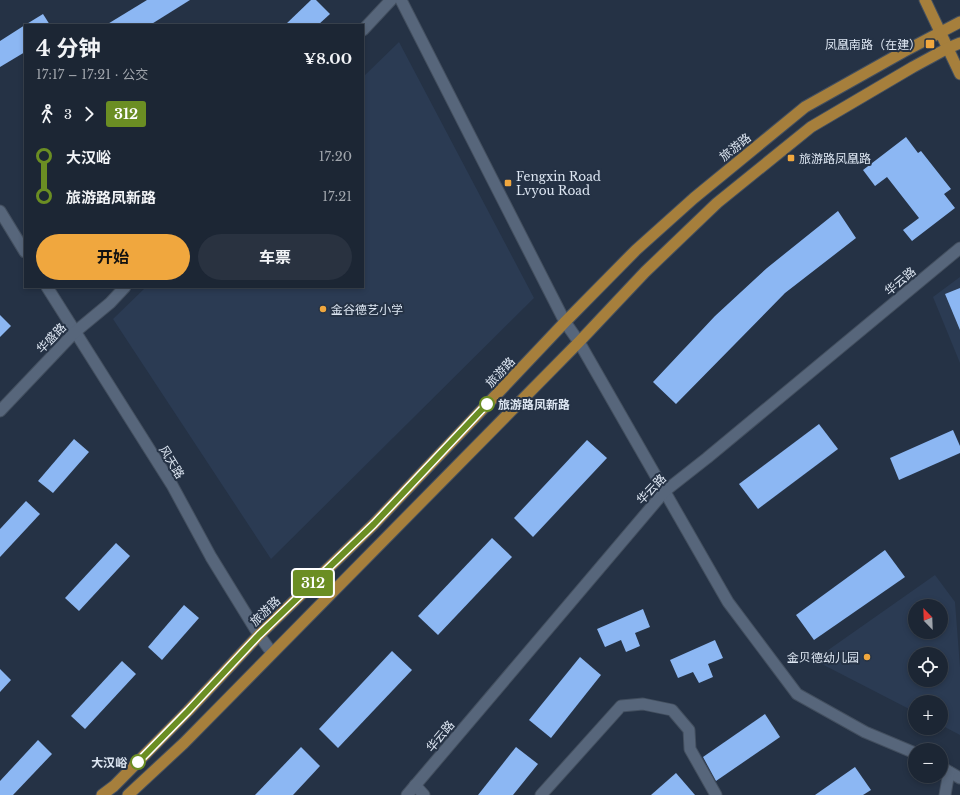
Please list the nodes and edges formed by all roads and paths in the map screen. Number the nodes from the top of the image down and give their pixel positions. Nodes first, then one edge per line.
1 (391, 0) edge
2 (401, 0) edge
3 (925, 0) edge
4 (960, 22) edge
5 (364, 29) edge
6 (941, 32) junction
7 (960, 43) edge
8 (948, 48) junction
9 (960, 74) edge
10 (0, 211) edge
11 (960, 248) edge
12 (24, 250) edge
13 (48, 288) edge
14 (124, 288) edge
15 (565, 322) junction
16 (75, 332) junction
17 (579, 342) junction
18 (0, 411) edge
19 (665, 491) junction
20 (259, 635) junction
21 (272, 653) junction
22 (908, 750) edge
23 (948, 771) edge
24 (960, 778) edge
25 (945, 783) edge
26 (415, 785) junction
27 (102, 795) edge
28 (128, 795) edge
29 (406, 795) edge
30 (424, 795) edge
31 (541, 795) edge
32 (716, 795) edge
33 (945, 795) edge

1 - 5 street
2 - 15 street
3 - 6 main road
4 - 6 main road, 旅游路
6 - 8 main road
6 - 15 main road, 旅游路
7 - 8 main road
8 - 9 main road
8 - 17 main road
10 - 12 street
11 - 19 street, 华云路
13 - 16 street, 风天路
14 - 16 street, 华盛路
15 - 17 street
15 - 20 main road, 旅游路
16 - 18 street, 华盛路
16 - 20 street, 风天路
17 - 19 street
17 - 21 main road
19 - 22 street
19 - 26 street, 华云路
20 - 21 street, 风天路
20 - 27 main road, 旅游路
21 - 28 main road
23 - 24 street
25 - 33 street
26 - 29 street, 华云路
26 - 30 street
31 - 32 street

